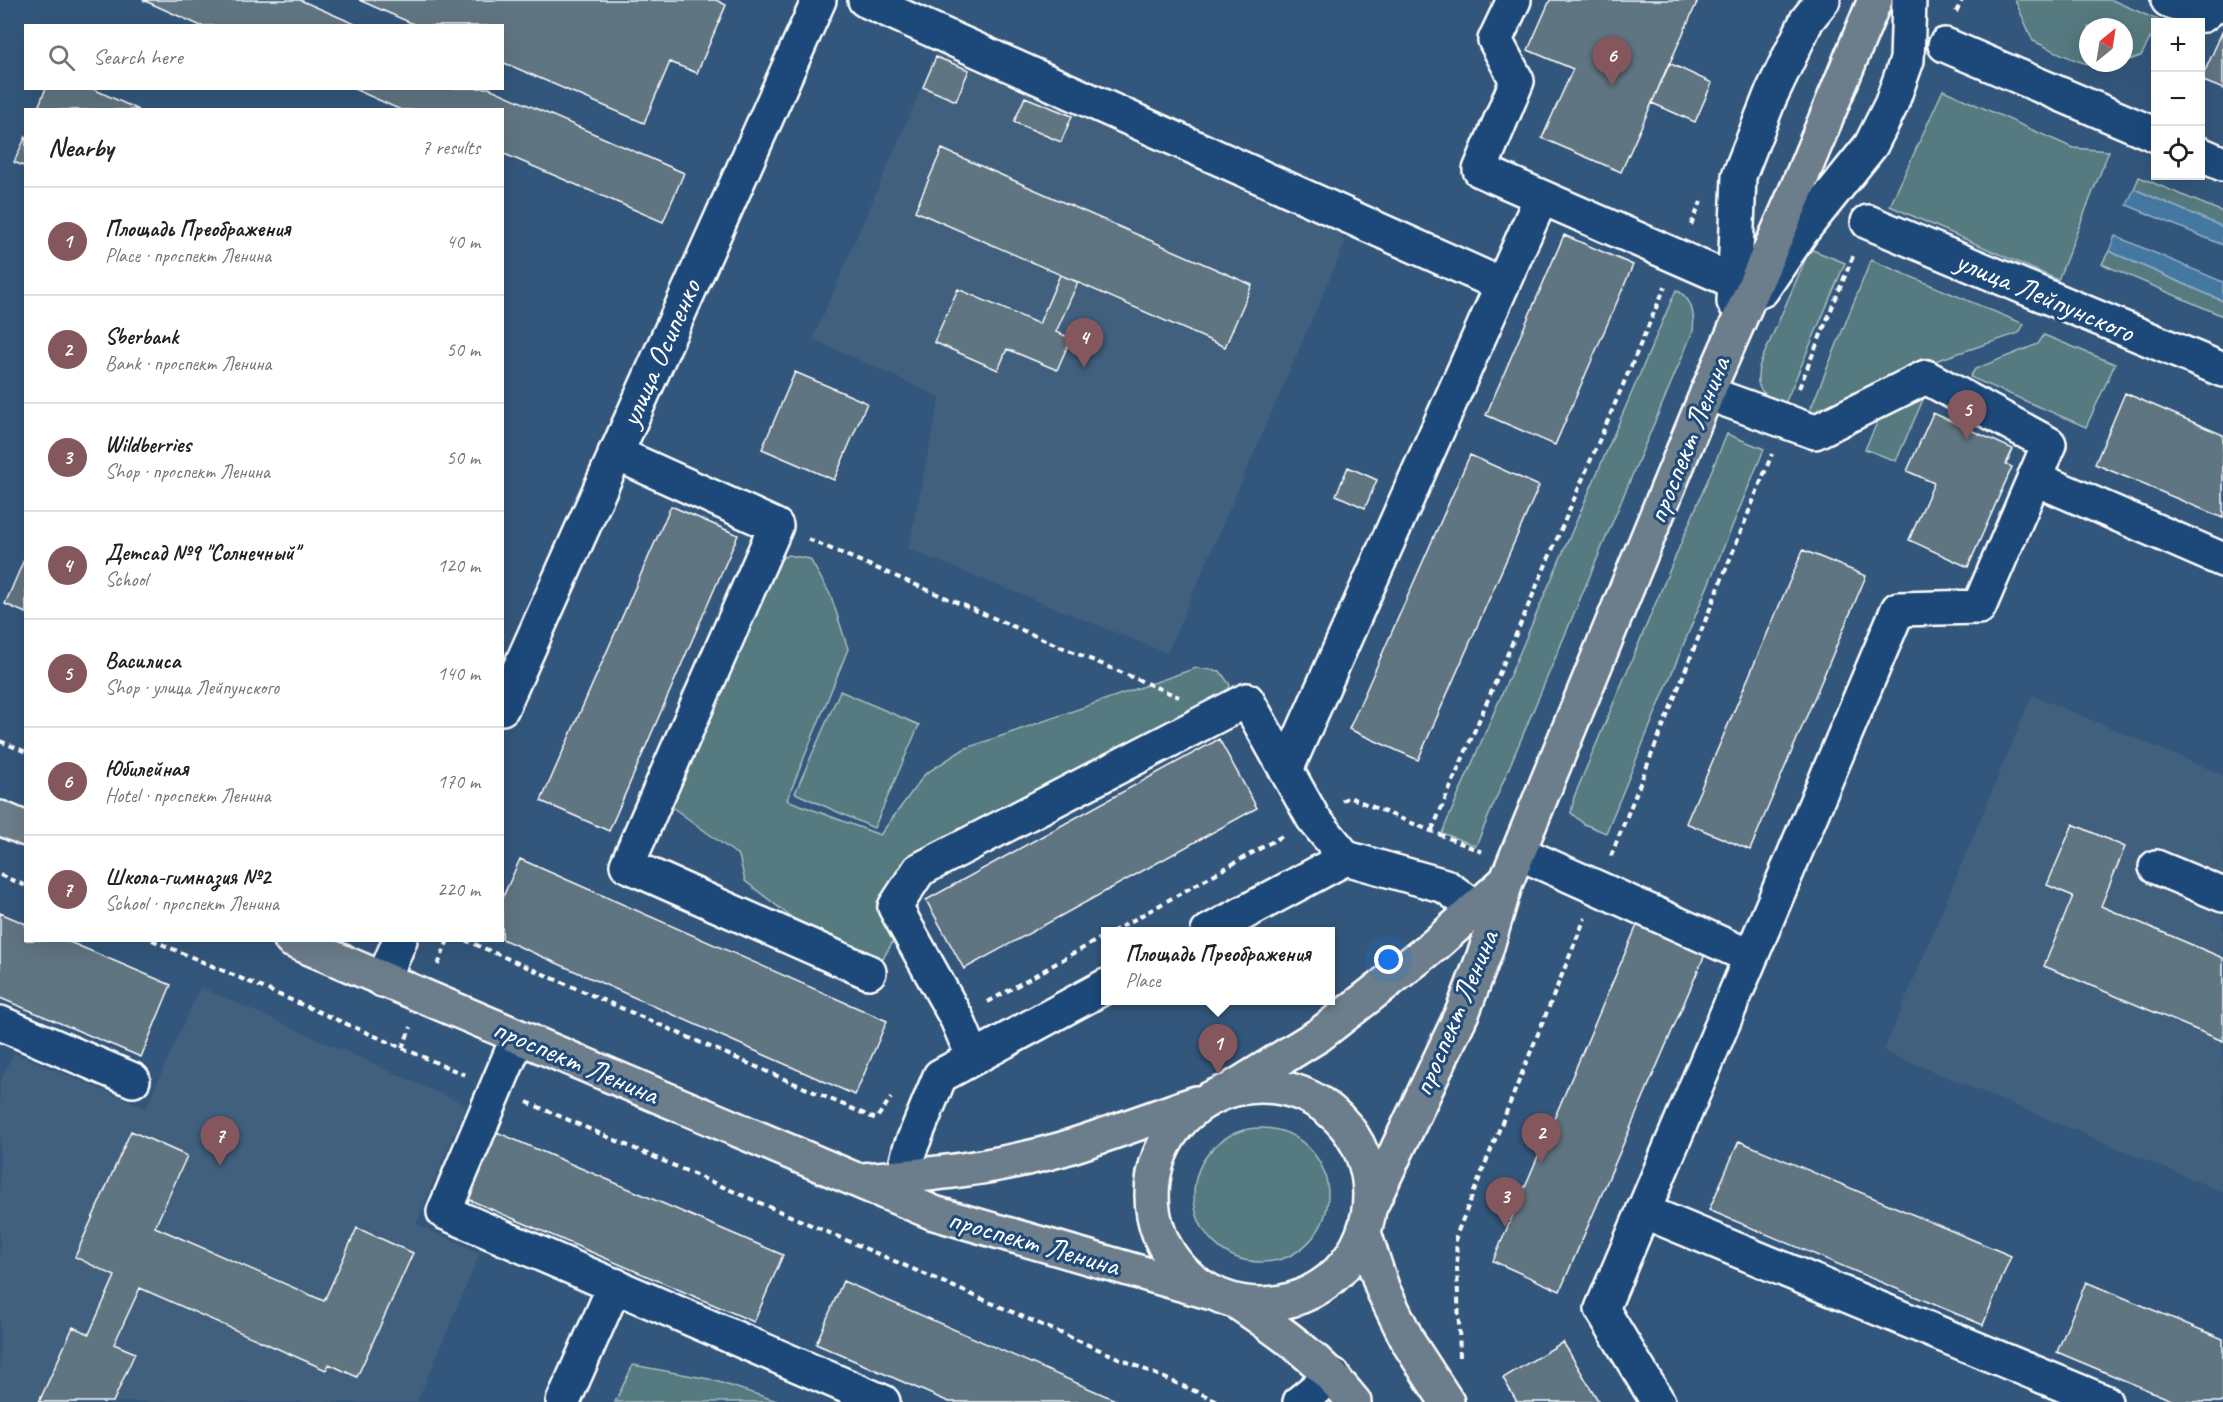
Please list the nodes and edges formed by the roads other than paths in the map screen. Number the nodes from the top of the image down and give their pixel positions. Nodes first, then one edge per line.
1 (819, 0) edge
2 (865, 0) edge
3 (1514, 0) edge
4 (1823, 0) edge
5 (1875, 0) edge
6 (1909, 0) edge
7 (2168, 0) edge
8 (2221, 0) edge
9 (1945, 45) dead end
10 (2151, 133) edge
11 (2205, 156) edge
12 (2223, 164) edge
13 (1541, 198) junction
14 (1868, 222) road end
15 (1500, 284) junction
16 (1743, 286) junction
17 (1732, 334) junction
18 (2223, 370) edge
19 (1707, 393) junction
20 (615, 453) junction
21 (2034, 478) junction
22 (2223, 560) edge
23 (504, 703) edge
24 (1286, 770) junction
25 (0, 818) edge
26 (24, 828) edge
27 (1520, 853) junction
28 (1346, 858) junction
29 (2157, 867) dead end
30 (1506, 882) junction
31 (2223, 895) edge
32 (1477, 909) junction
33 (1217, 927) edge
34 (296, 942) edge
35 (399, 942) edge
36 (1751, 957) junction
37 (869, 972) dead end
38 (383, 980) junction
39 (1101, 989) edge
40 (0, 1023) edge
41 (519, 1037) junction
42 (973, 1057) junction
43 (133, 1080) dead end
44 (1221, 1093) junction
45 (903, 1177) junction
46 (861, 1181) junction
47 (1643, 1210) junction
48 (1367, 1220) junction
49 (615, 1285) junction
50 (1225, 1297) junction
51 (1333, 1375) junction
52 (563, 1402) edge
53 (883, 1402) edge
54 (1300, 1402) edge
55 (1354, 1402) edge
56 (1447, 1402) edge
57 (1658, 1402) edge
58 (2105, 1402) edge

1 - 20 street, улица Осипенко
2 - 15 street
3 - 13 street
4 - 16 street
5 - 16 main road, проспект Ленина
6 - 17 street
7 - 8 street
9 - 10 street
11 - 12 street
13 - 15 street
13 - 16 street
14 - 18 street, улица Лейпунского
15 - 24 street
16 - 17 main road, проспект Ленина
17 - 19 main road, проспект Ленина
19 - 21 street
19 - 27 main road, проспект Ленина
20 - 23 street, улица Осипенко
20 - 37 street
21 - 22 street
21 - 36 street
24 - 28 street
24 - 42 street
25 - 26 main road
27 - 30 main road, проспект Ленина
27 - 36 street
28 - 32 street
28 - 33 street
29 - 31 street
30 - 32 main road, проспект Ленина
30 - 48 main road, проспект Ленина
32 - 44 main road, проспект Ленина
34 - 38 main road, проспект Ленина
35 - 38 street
36 - 47 street
38 - 41 main road, проспект Ленина
39 - 42 street
40 - 43 street
41 - 46 main road, проспект Ленина
41 - 49 street
42 - 45 street
44 - 45 main road, проспект Ленина
44 - 48 main road
44 - 50 main road
45 - 46 main road, проспект Ленина
46 - 50 main road, проспект Ленина
47 - 57 street
47 - 58 street
48 - 50 main road, проспект Ленина
48 - 56 main road
49 - 52 street
49 - 53 street
50 - 51 main road, проспект Ленина
51 - 54 street
51 - 55 main road, проспект Ленина

